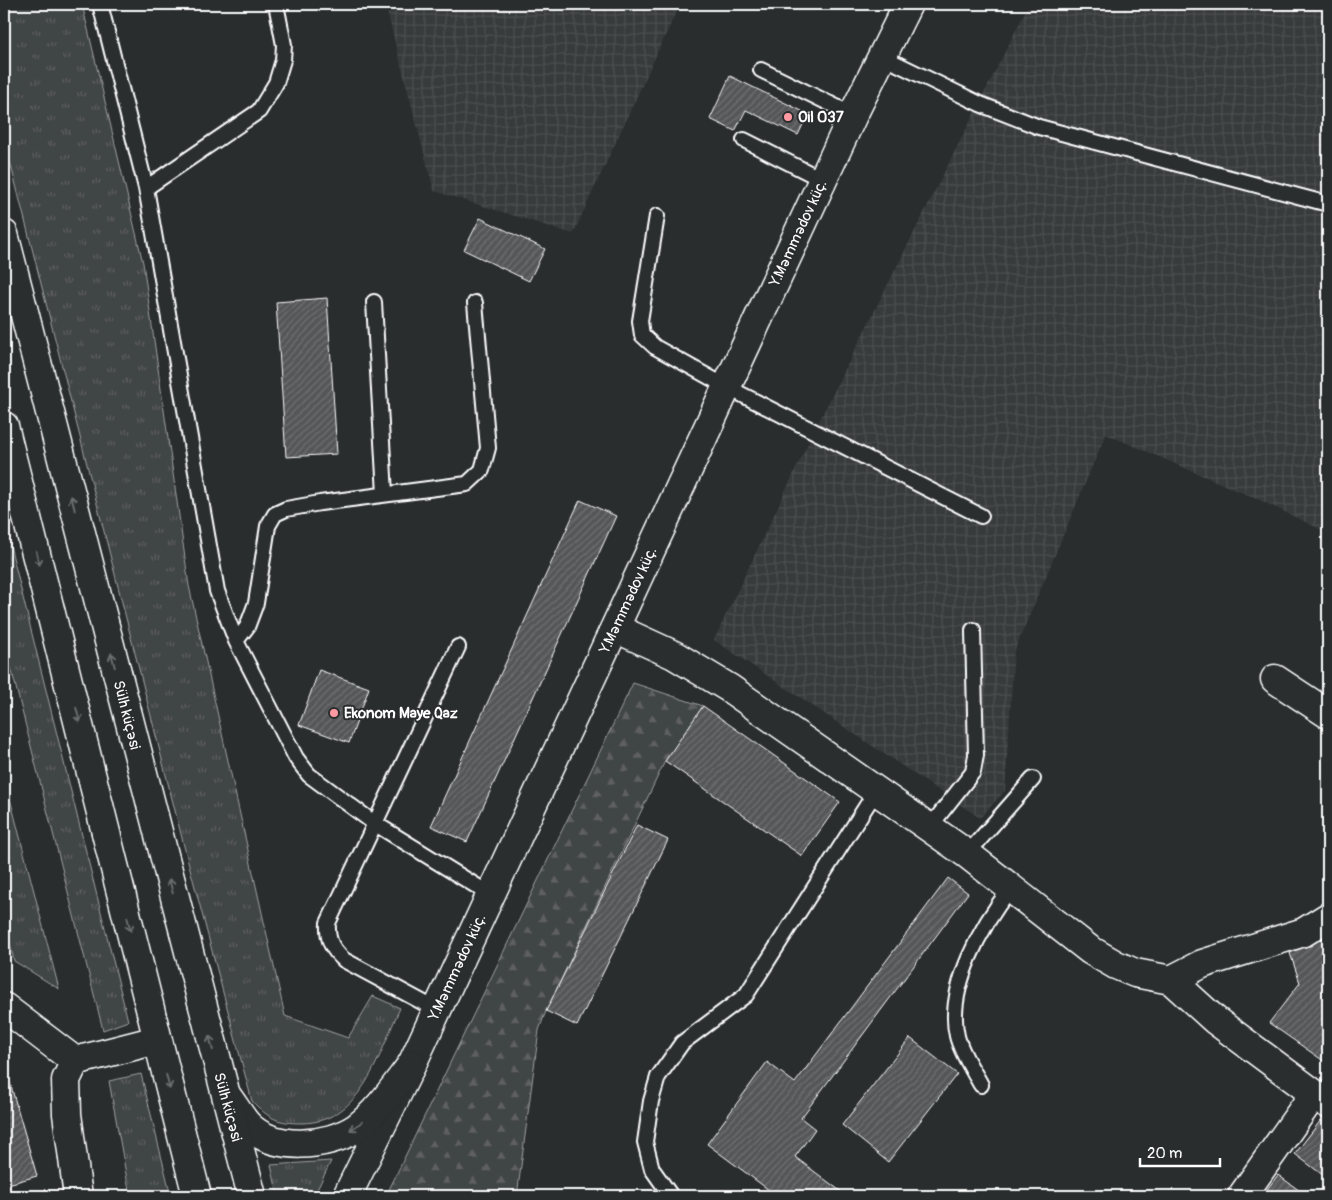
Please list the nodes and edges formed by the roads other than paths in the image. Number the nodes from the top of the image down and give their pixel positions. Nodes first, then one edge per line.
1 (100, 4) edge
2 (276, 4) edge
3 (908, 4) edge
4 (883, 57) junction
5 (761, 70) dead end
6 (853, 115) junction
7 (744, 140) dead end
8 (823, 180) junction
9 (146, 188) junction
10 (1328, 204) edge
11 (657, 216) dead end
12 (4, 234) edge
13 (374, 302) dead end
14 (475, 303) dead end
15 (726, 387) junction
16 (4, 426) edge
17 (385, 494) junction
18 (981, 516) dead end
19 (615, 628) junction
20 (973, 630) dead end
21 (236, 641) junction
22 (458, 647) dead end
23 (1275, 679) dead end
24 (1328, 714) edge
25 (1033, 779) dead end
26 (876, 791) junction
27 (374, 823) junction
28 (929, 828) junction
29 (967, 854) junction
30 (1011, 888) junction
31 (491, 895) junction
32 (1328, 917) edge
33 (1171, 980) junction
34 (4, 1007) edge
35 (437, 1010) junction
36 (158, 1040) junction
37 (75, 1061) junction
38 (412, 1064) junction
39 (981, 1085) dead end
40 (223, 1090) junction
41 (1321, 1099) edge
42 (78, 1196) edge
43 (198, 1196) edge
44 (252, 1196) edge
45 (347, 1196) edge
46 (672, 1196) edge
47 (1242, 1196) edge

1 - 9 lane
2 - 9 lane
3 - 4 main road, Y.Məmmədov küç.
4 - 6 main road, Y.Məmmədov küç.
4 - 10 lane
5 - 6 lane
6 - 8 main road, Y.Məmmədov küç.
7 - 8 lane
8 - 15 main road, Y.Məmmədov küç.
9 - 21 lane
11 - 15 lane
40 -> 12 main road, Sülh küçəsi
13 - 17 lane
14 - 17 lane
15 - 18 lane
15 - 19 main road, Y.Məmmədov küç.
16 -> 36 main road
17 - 21 lane
19 - 26 main road
19 - 31 main road, Y.Məmmədov küç.
20 - 28 lane
21 - 27 lane
22 - 27 lane
23 - 24 main road
25 - 29 lane
26 - 28 main road
26 - 46 lane
27 - 31 lane
27 - 35 lane
28 - 29 main road
29 - 30 main road
30 - 33 main road
30 - 39 lane
31 - 35 main road, Y.Məmmədov küç.
32 - 33 main road
33 - 41 main road
34 - 37 main road
35 - 38 main road, Y.Məmmədov küç.
36 - 37 main road
36 -> 43 main road
37 - 42 main road
38 -> 40 main road
38 - 45 main road, Y.Məmmədov küç.
40 - 44 main road, Sülh küçəsi
41 - 47 main road

